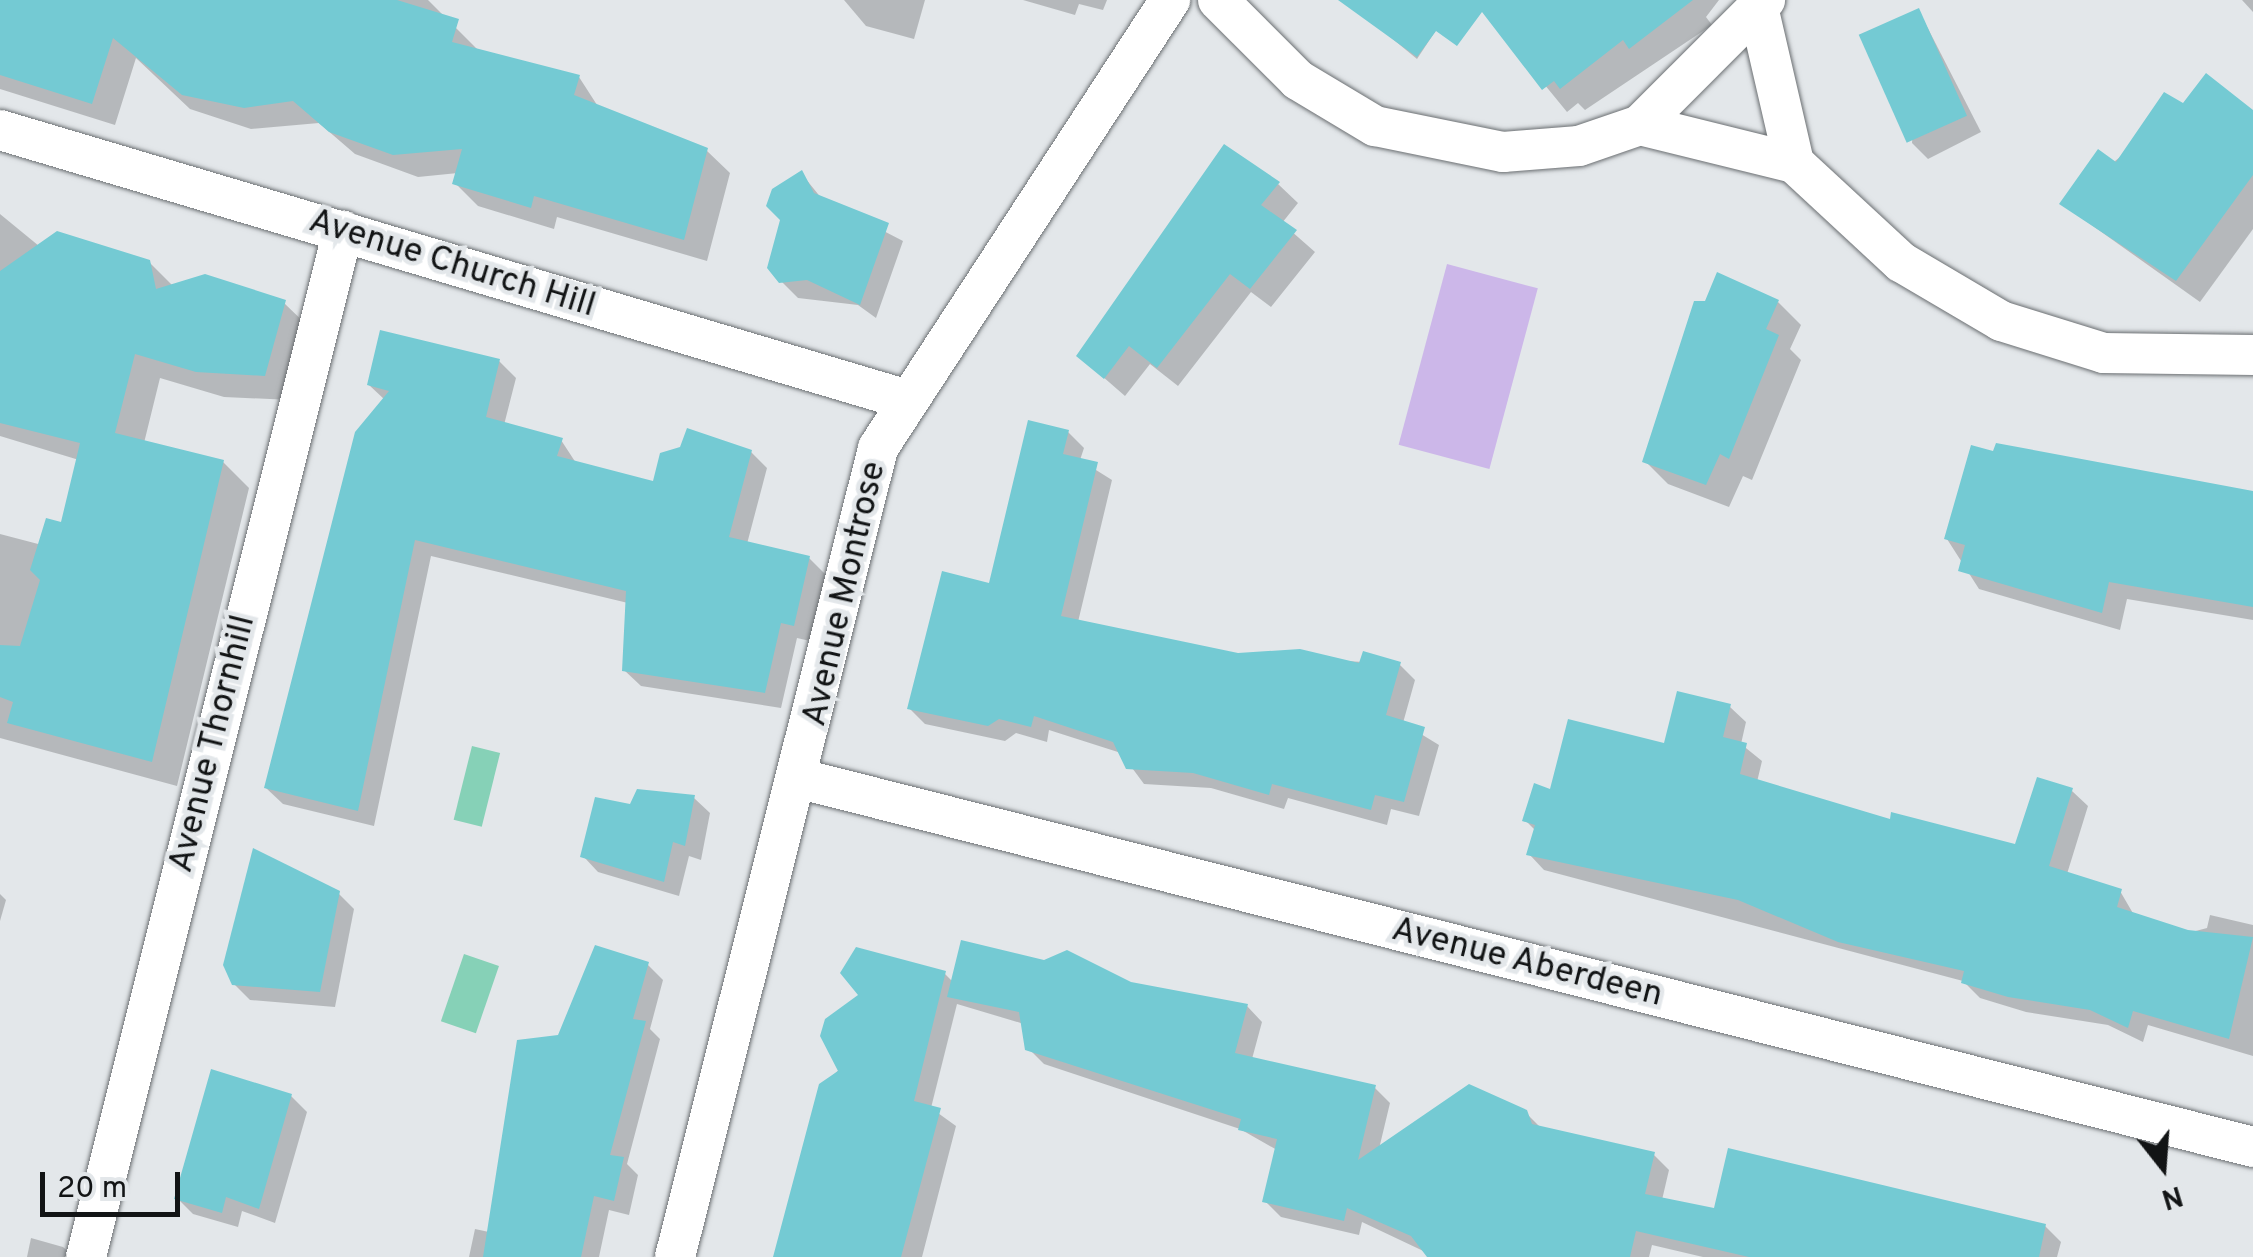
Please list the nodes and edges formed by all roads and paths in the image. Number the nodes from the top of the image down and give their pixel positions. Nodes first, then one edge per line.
1 (1170, 0) edge
2 (1218, 0) edge
3 (1762, 5) edge
4 (1640, 126) junction
5 (0, 130) edge
6 (1794, 162) junction
7 (343, 231) junction
8 (2253, 355) edge
9 (904, 399) junction
10 (802, 779) junction
11 (2253, 1147) edge
12 (86, 1257) edge
13 (675, 1257) edge

1 - 9 street, Avenue Montrose
2 - 4 street
3 - 4 street
3 - 6 street
4 - 6 street
5 - 7 street, Avenue Church Hill
6 - 8 street
7 - 9 street, Avenue Church Hill
7 - 12 street, Avenue Thornhill
9 - 10 street, Avenue Montrose
10 - 11 street, Avenue Aberdeen
10 - 13 street, Avenue Montrose

